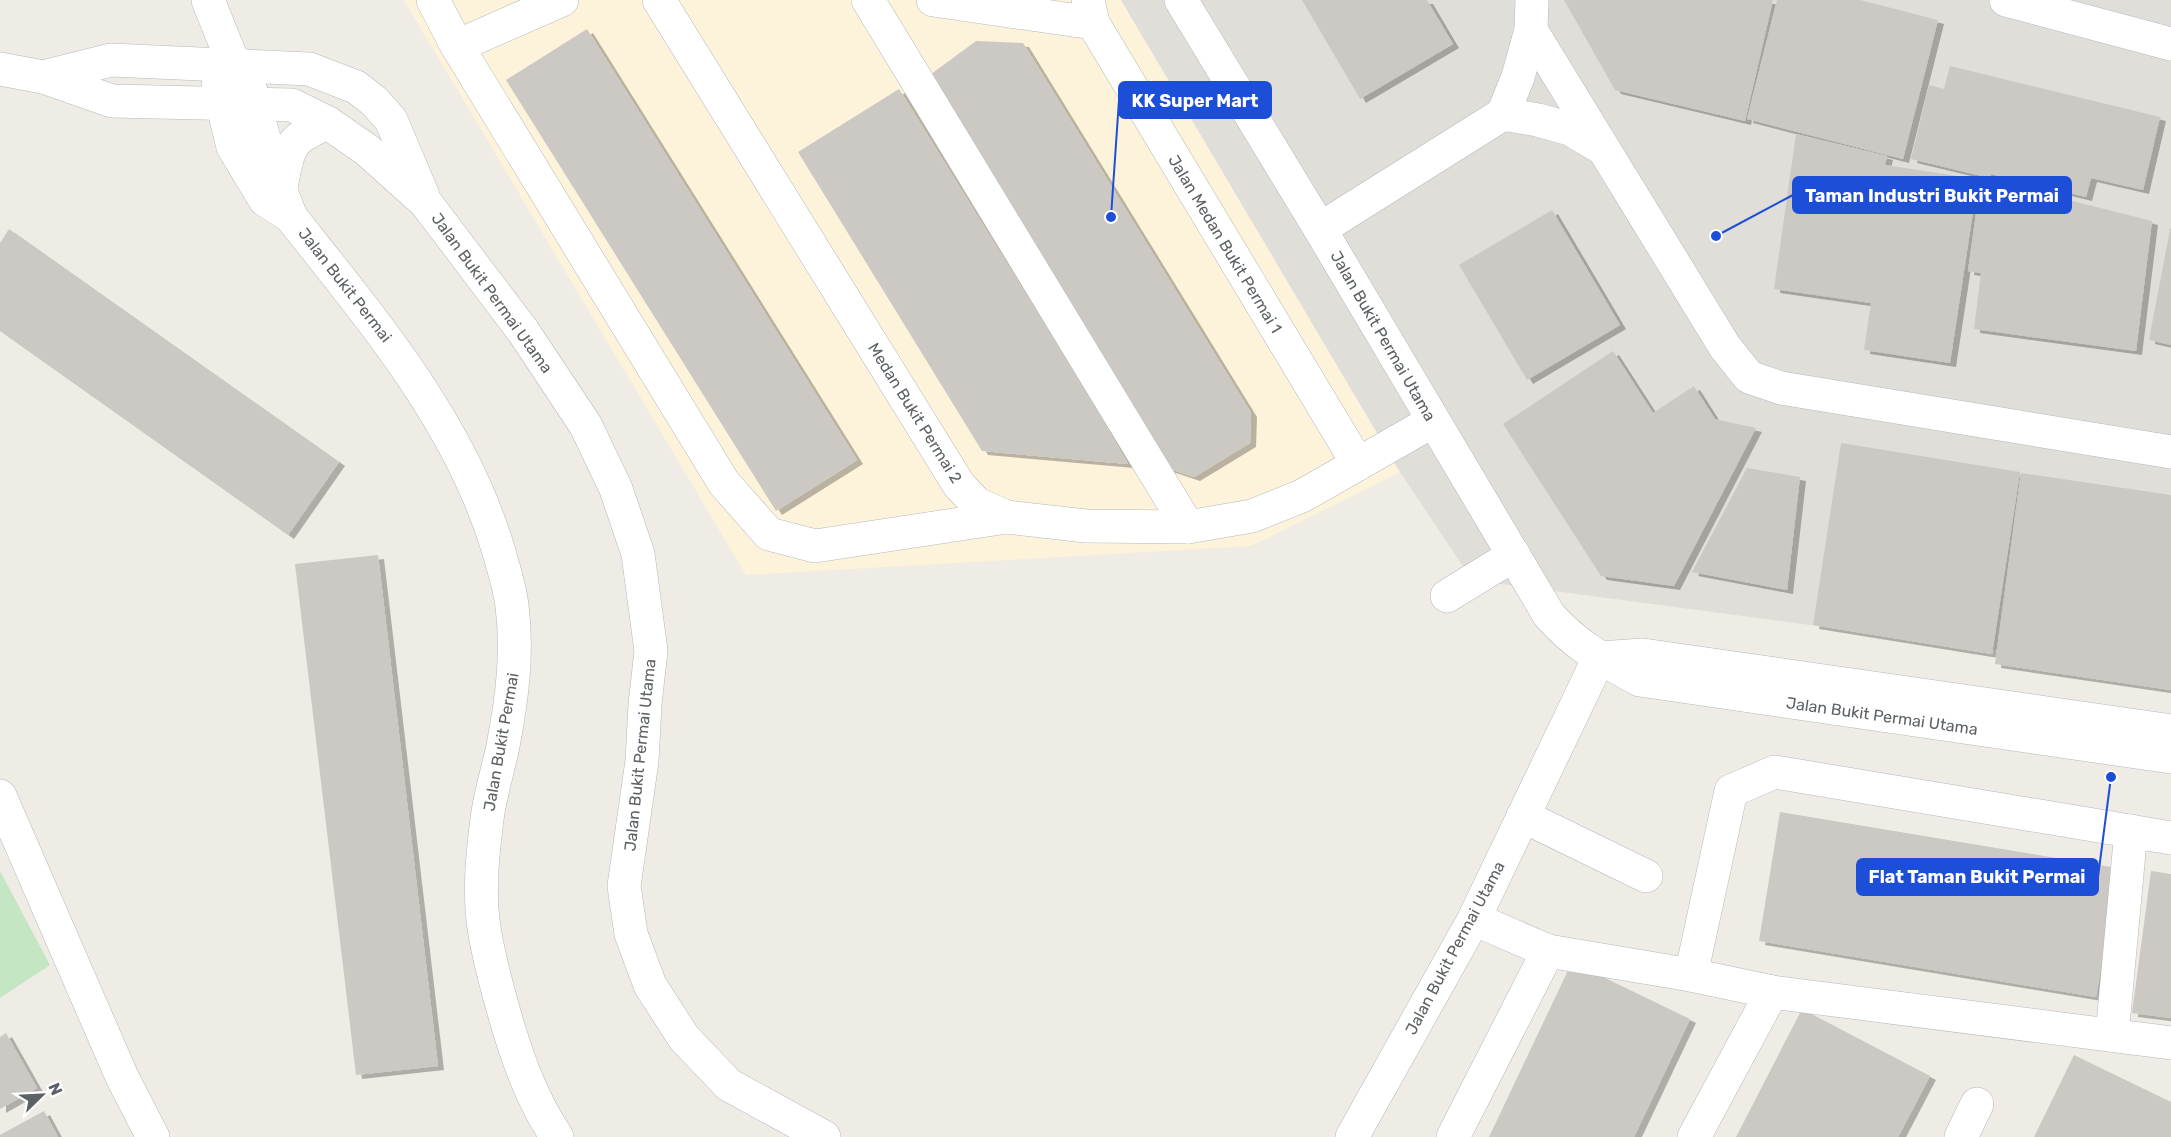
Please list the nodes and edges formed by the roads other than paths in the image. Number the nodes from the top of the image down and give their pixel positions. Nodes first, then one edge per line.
1 (208, 0) edge
2 (433, 0) edge
3 (562, 0) edge
4 (660, 0) edge
5 (868, 0) edge
6 (933, 0) edge
7 (1181, 0) edge
8 (2006, 0) edge
9 (1090, 12) edge
10 (1531, 15) edge
11 (2171, 44) edge
12 (457, 46) junction
13 (230, 65) junction
14 (0, 69) edge
15 (44, 77) junction
16 (239, 104) junction
17 (1503, 114) junction
18 (328, 123) junction
19 (1602, 148) junction
20 (426, 203) junction
21 (286, 204) junction
22 (1320, 229) junction
23 (1433, 421) junction
24 (2171, 452) edge
25 (1358, 464) junction
26 (1007, 517) junction
27 (1188, 527) junction
28 (1514, 555) junction
29 (1448, 596) dead end
30 (1599, 658) junction
31 (2171, 731) edge
32 (2171, 757) edge
33 (0, 796) edge
34 (1523, 816) junction
35 (2131, 831) junction
36 (2171, 838) edge
37 (1646, 876) dead end
38 (1474, 919) junction
39 (1548, 951) junction
40 (1691, 975) junction
41 (1772, 992) junction
42 (2112, 1035) junction
43 (2171, 1042) edge
44 (1977, 1104) dead end
45 (153, 1137) edge
46 (557, 1137) edge
47 (824, 1137) edge
48 (1352, 1137) edge
49 (1453, 1137) edge
50 (1694, 1137) edge
51 (1961, 1137) edge

1 - 13 street, Jalan Bukit Permai
2 - 12 street
3 - 12 street
4 - 26 street, Medan Bukit Permai 2
5 - 27 street
6 - 9 street
7 - 22 street, Jalan Bukit Permai Utama
8 - 11 street
9 - 25 street, Jalan Medan Bukit Permai 1
10 - 17 street
10 - 19 street
12 - 26 street
13 - 15 street, Jalan Bukit Permai Utama
13 - 16 street, Jalan Bukit Permai
13 - 20 street, Jalan Bukit Permai Utama
14 - 15 street, Jalan Bukit Permai Utama
15 - 16 street, Jalan Bukit Permai Utama
16 - 18 street, Jalan Bukit Permai Utama
16 - 21 street, Jalan Bukit Permai
17 - 19 street
17 - 22 street
18 - 20 street, Jalan Bukit Permai Utama
18 - 21 street
19 - 24 street
20 - 47 street, Jalan Bukit Permai Utama
21 - 46 street, Jalan Bukit Permai
22 - 23 street, Jalan Bukit Permai Utama
23 - 25 street, Medan Bukit Permai 2
23 - 28 street, Jalan Bukit Permai Utama
25 - 27 street, Medan Bukit Permai 2
26 - 27 street, Medan Bukit Permai 2
28 - 29 street
28 - 30 street, Jalan Bukit Permai Utama
30 - 31 street, Jalan Bukit Permai Utama
30 - 32 street, Jalan Bukit Permai Utama
30 - 34 street, Jalan Bukit Permai Utama
33 - 45 street
34 - 37 street
34 - 38 street, Jalan Bukit Permai Utama
35 - 36 street
35 - 40 street
35 - 42 street
38 - 39 street
38 - 48 street, Jalan Bukit Permai Utama
39 - 40 street
39 - 49 street
40 - 41 street
41 - 42 street
41 - 50 street
42 - 43 street
44 - 51 street

